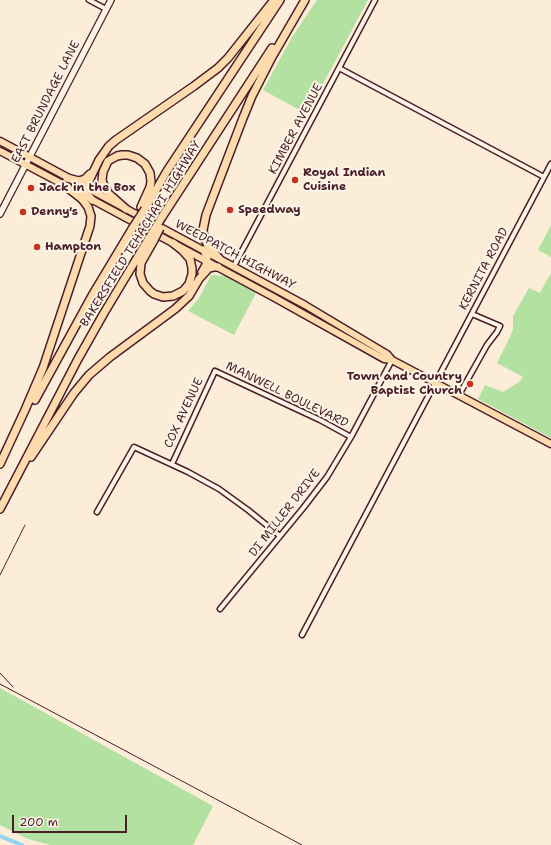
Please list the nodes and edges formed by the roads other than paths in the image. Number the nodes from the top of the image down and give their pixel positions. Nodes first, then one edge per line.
1 (89, 0) edge
2 (111, 0) edge
3 (274, 0) edge
4 (280, 0) edge
5 (304, 0) edge
6 (375, 0) edge
7 (106, 9) junction
8 (339, 68) junction
9 (0, 141) edge
10 (0, 151) edge
11 (29, 158) junction
12 (551, 164) edge
13 (25, 165) junction
14 (94, 169) junction
15 (544, 177) junction
16 (67, 178) junction
17 (64, 185) junction
18 (87, 188) junction
19 (92, 200) junction
20 (143, 208) junction
21 (126, 209) junction
22 (0, 214) edge
23 (151, 239) junction
24 (173, 243) junction
25 (204, 250) junction
26 (219, 258) junction
27 (207, 261) junction
28 (234, 266) junction
29 (218, 267) junction
30 (199, 279) junction
31 (472, 314) junction
32 (392, 360) junction
33 (215, 371) joint
34 (435, 383) junction
35 (459, 395) junction
36 (351, 437) junction
37 (551, 444) edge
38 (172, 464) junction
39 (0, 466) edge
40 (21, 470) junction
41 (0, 509) edge
42 (97, 512) dead end
43 (280, 536) junction
44 (220, 609) dead end
45 (302, 635) dead end

1 - 7 street
2 - 7 main road, EAST BRUNDAGE LANE
3 - 14 highway
4 - 20 highway, BAKERSFIELD TEHACHAPI HIGHWAY
5 - 23 highway, BAKERSFIELD TEHACHAPI HIGHWAY, bridge
5 - 26 highway
6 - 8 street, KIMBER AVENUE
7 - 11 main road, EAST BRUNDAGE LANE
8 - 15 street
8 - 28 street, KIMBER AVENUE
9 - 11 main road, WEEDPATCH HIGHWAY
10 - 13 main road, WEEDPATCH HIGHWAY
11 - 13 main road, EAST BRUNDAGE LANE
11 - 16 main road, WEEDPATCH HIGHWAY
12 - 15 street, KERNITA ROAD
13 - 17 main road, WEEDPATCH HIGHWAY
13 - 22 main road, EAST BRUNDAGE LANE
14 - 16 highway
14 - 18 highway
15 - 31 street, KERNITA ROAD
16 - 18 main road, WEEDPATCH HIGHWAY
17 - 19 main road, WEEDPATCH HIGHWAY
17 - 39 highway
18 - 19 highway
18 - 21 main road, WEEDPATCH HIGHWAY
19 - 24 main road, WEEDPATCH HIGHWAY
20 - 21 highway
20 - 39 highway, BAKERSFIELD TEHACHAPI HIGHWAY, bridge
21 - 25 main road, WEEDPATCH HIGHWAY
23 - 24 highway
23 - 40 highway, BAKERSFIELD TEHACHAPI HIGHWAY
24 - 27 main road, WEEDPATCH HIGHWAY
25 - 26 main road, WEEDPATCH HIGHWAY
25 - 27 highway
26 - 28 main road, WEEDPATCH HIGHWAY
27 - 29 main road, WEEDPATCH HIGHWAY
27 - 30 highway
28 - 32 main road, WEEDPATCH HIGHWAY
29 - 30 highway
29 - 32 main road, WEEDPATCH HIGHWAY
30 - 40 highway
31 - 34 street, KERNITA ROAD
31 - 35 street
32 - 34 main road, WEEDPATCH HIGHWAY
32 - 36 street, DI MILLER DRIVE
33 - 36 street, MANWELL BOULEVARD
33 - 38 street, COX AVENUE
34 - 35 main road, WEEDPATCH HIGHWAY
34 - 45 street, KERNITA ROAD
35 - 37 main road, WEEDPATCH HIGHWAY
36 - 43 street, DI MILLER DRIVE
38 - 42 street
38 - 43 street
40 - 41 highway, BAKERSFIELD TEHACHAPI HIGHWAY
43 - 44 street, DI MILLER DRIVE

